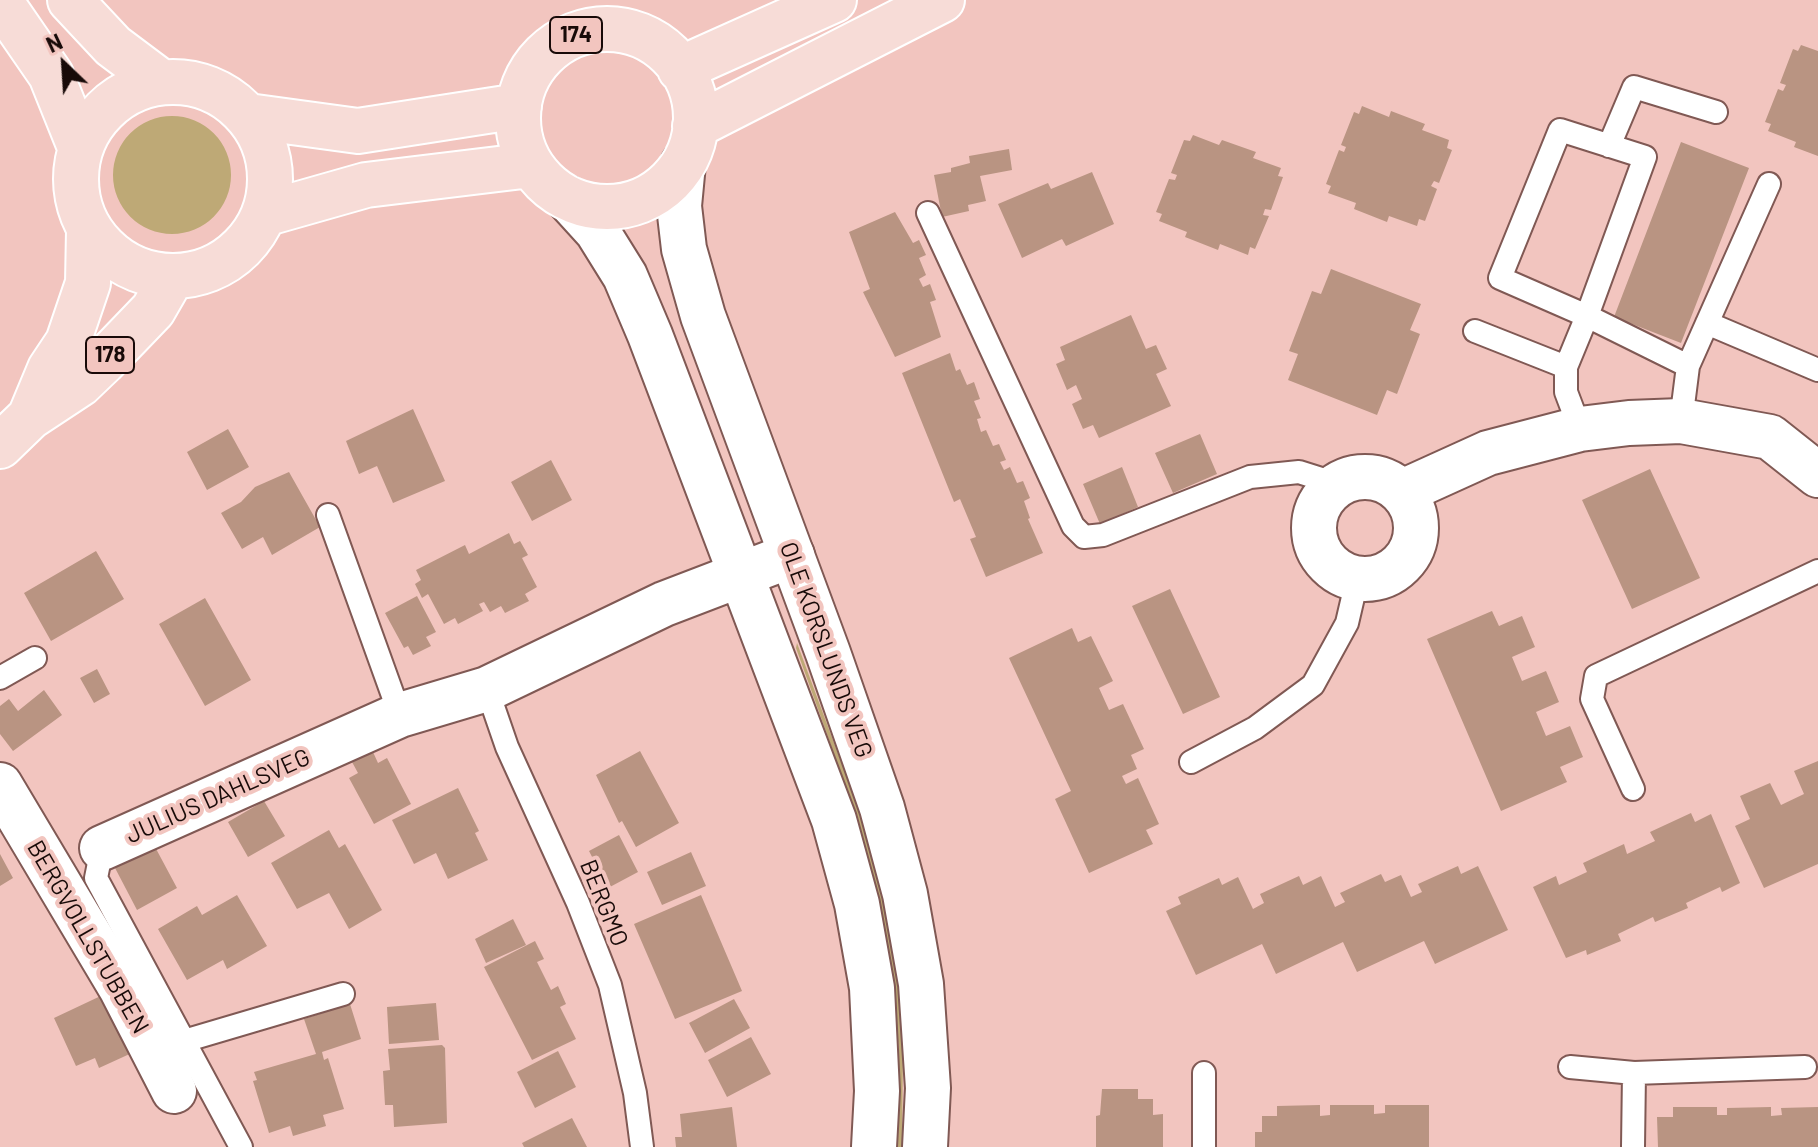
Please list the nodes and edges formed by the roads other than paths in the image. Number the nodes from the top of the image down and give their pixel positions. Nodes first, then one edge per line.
1 (70, 0) edge
2 (834, 0) edge
3 (942, 0) edge
4 (0, 1) edge
5 (680, 69) junction
6 (161, 82) junction
7 (519, 106) junction
8 (1716, 112) dead end
9 (248, 116) junction
10 (689, 145) junction
11 (1609, 146) junction
12 (80, 147) junction
13 (531, 165) junction
14 (1769, 184) dead end
15 (567, 198) junction
16 (928, 213) dead end
17 (264, 214) junction
18 (89, 230) junction
19 (172, 277) junction
20 (1587, 316) junction
21 (1707, 323) junction
22 (1475, 331) dead end
23 (1688, 366) junction
24 (1566, 367) junction
25 (1818, 370) edge
26 (1681, 421) junction
27 (1580, 429) junction
28 (15, 432) edge
29 (1818, 475) edge
30 (1337, 484) junction
31 (1402, 492) junction
32 (328, 515) dead end
33 (792, 555) junction
34 (1818, 571) edge
35 (741, 574) junction
36 (1357, 580) junction
37 (35, 658) dead end
38 (0, 678) edge
39 (487, 689) junction
40 (400, 715) junction
41 (1191, 762) dead end
42 (1633, 789) dead end
43 (4, 801) edge
44 (102, 848) joint
45 (343, 994) dead end
46 (184, 1041) junction
47 (1570, 1067) dead end
48 (1805, 1067) dead end
49 (1204, 1073) dead end
50 (1634, 1073) junction
51 (174, 1091) dead end
52 (241, 1147) edge
53 (642, 1147) edge
54 (874, 1147) edge
55 (925, 1147) edge
56 (1204, 1147) edge
57 (1633, 1147) edge

1 - 6 main road
2 - 5 main road
3 - 10 main road
4 - 12 main road
5 - 7 main road, 174
5 - 10 main road, 174
6 - 9 main road
6 - 12 main road
7 - 9 main road
7 - 13 main road
8 - 11 lane
9 - 17 main road
10 - 15 main road
10 - 33 street, OLE KORSLUNDS VEG
11 - 20 lane
11 - 20 lane
12 - 18 main road
13 - 15 main road
13 - 17 main road
14 - 21 lane
15 - 35 street
16 - 30 lane
17 - 19 main road
18 - 19 main road
18 - 28 main road, 178
19 - 28 main road, 178
20 - 23 lane
20 - 24 lane
21 - 23 lane
21 - 25 lane
22 - 24 lane
23 - 26 lane
24 - 27 lane
26 - 27 street
26 - 29 street
27 - 31 street
30 - 31 street
30 - 36 street
31 - 36 street
32 - 40 lane
33 - 35 street, JULIUS DAHLSVEG
33 - 55 street, OLE KORSLUNDS VEG
34 - 42 lane
35 - 39 street, JULIUS DAHLSVEG
35 - 54 street
36 - 41 lane
37 - 38 lane
39 - 40 street, JULIUS DAHLSVEG
39 - 53 lane, BERGMO
40 - 44 street, JULIUS DAHLSVEG
43 - 51 street, BERGVOLLSTUBBEN
44 - 46 lane, JULIUS DAHLSVEG
45 - 46 lane
46 - 52 lane, JULIUS DAHLSVEG
47 - 50 lane
48 - 50 lane
49 - 56 lane
50 - 57 lane

